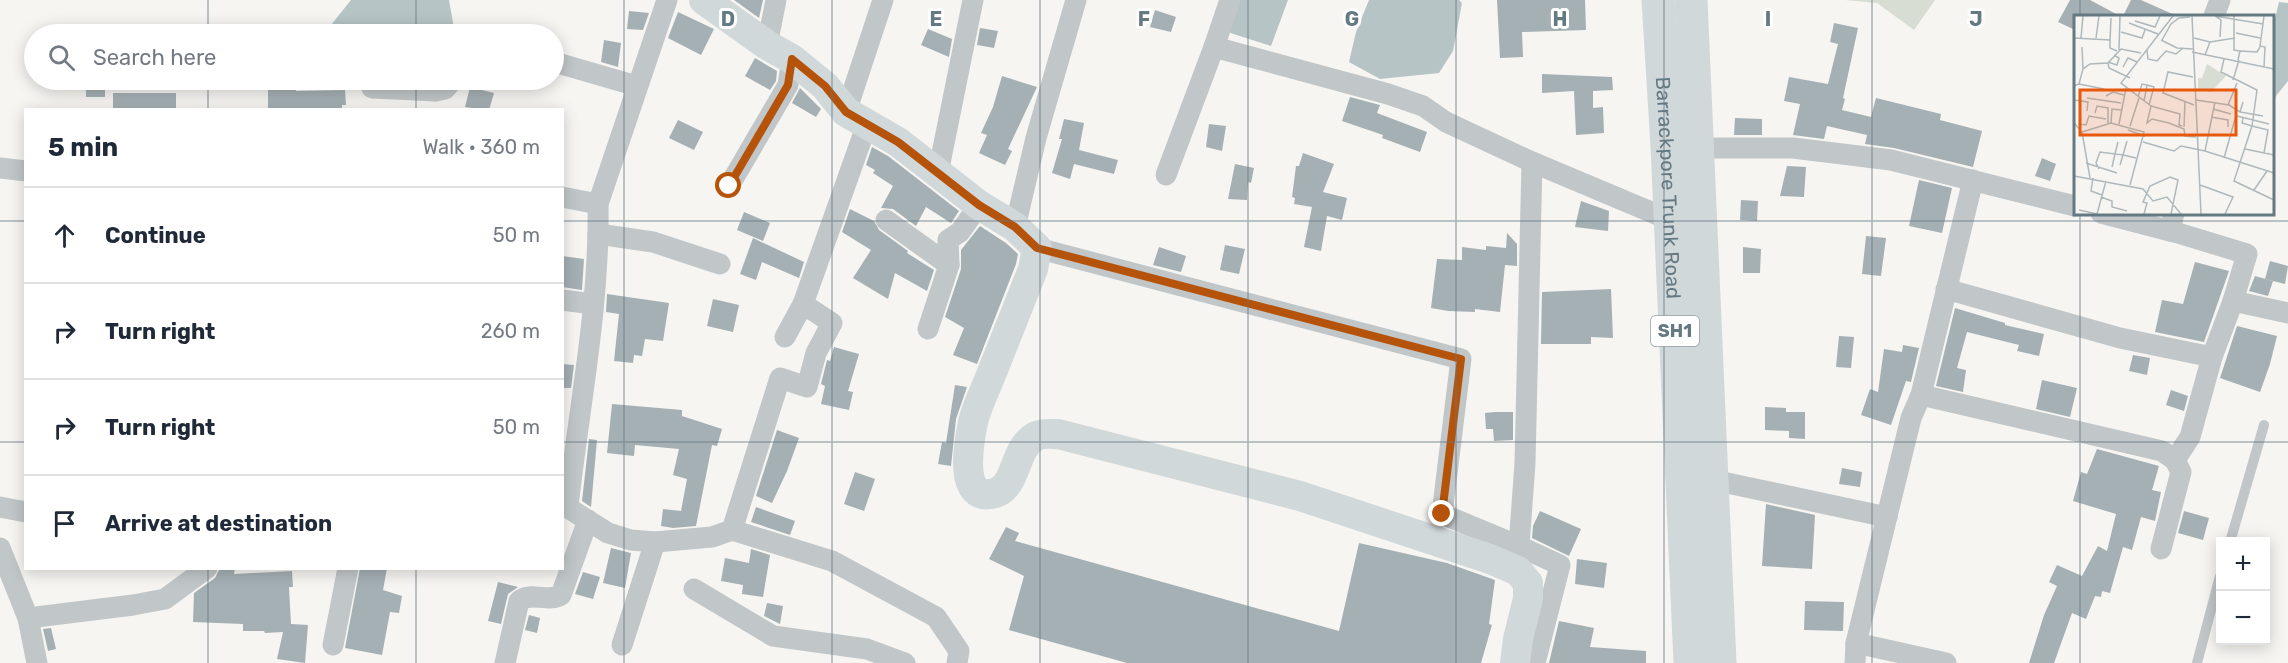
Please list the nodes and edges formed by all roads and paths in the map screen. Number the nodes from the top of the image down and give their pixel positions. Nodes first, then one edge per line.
1 (667, 0) edge
2 (704, 0) edge
3 (776, 0) edge
4 (883, 0) edge
5 (973, 0) edge
6 (1076, 0) edge
7 (1230, 0) edge
8 (1658, 0) edge
9 (1691, 0) edge
10 (2220, 0) edge
11 (2214, 15) edge
12 (1214, 47) junction
13 (780, 52) junction
14 (564, 65) edge
15 (637, 86) junction
16 (415, 90) edge
17 (440, 90) edge
18 (856, 118) junction
19 (1699, 148) junction
20 (1532, 162) junction
21 (0, 168) edge
22 (24, 171) edge
23 (938, 173) junction
24 (1166, 175) dead end
25 (1973, 180) junction
26 (729, 186) dead end
27 (564, 197) edge
28 (598, 204) junction
29 (979, 205) junction
30 (2074, 206) edge
31 (2109, 214) edge
32 (886, 220) dead end
33 (1670, 220) junction
34 (2172, 222) edge
35 (1015, 227) junction
36 (598, 234) junction
37 (1037, 248) junction
38 (720, 264) dead end
39 (949, 265) junction
40 (1946, 288) junction
41 (564, 300) edge
42 (2233, 301) junction
43 (593, 304) junction
44 (803, 304) junction
45 (2288, 313) edge
46 (928, 329) dead end
47 (785, 337) dead end
48 (2212, 357) junction
49 (1921, 395) junction
50 (2264, 425) dead end
51 (2175, 460) junction
52 (1713, 480) junction
53 (566, 505) edge
54 (0, 507) edge
55 (24, 512) edge
56 (1887, 517) junction
57 (588, 520) junction
58 (732, 530) junction
59 (2231, 537) edge
60 (655, 542) junction
61 (1519, 546) junction
62 (0, 548) edge
63 (2161, 549) dead end
64 (204, 570) edge
65 (348, 570) edge
66 (694, 588) dead end
67 (2216, 591) edge
68 (28, 618) junction
69 (333, 645) dead end
70 (622, 645) dead end
71 (1856, 653) edge
72 (37, 663) edge
73 (505, 663) edge
74 (905, 663) edge
75 (957, 663) edge
76 (1515, 663) edge
77 (1535, 663) edge
78 (1690, 663) edge
79 (1720, 663) edge
80 (1946, 663) edge
81 (2197, 663) edge

1 - 15 street
2 - 13 street
3 - 13 street
4 - 18 street
5 - 23 street
6 - 35 street
7 - 12 street
8 - 33 main road, Barrackpore Trunk Road / SH1
9 - 19 main road, Barrackpore Trunk Road / SH1
10 - 11 street
12 - 20 street
12 - 24 street
13 - 18 street
13 - 26 street
14 - 15 street
15 - 28 street
16 - 17 street
18 - 23 street
18 - 44 street
19 - 25 street
19 - 52 main road, Barrackpore Trunk Road / SH1
20 - 33 street
20 - 61 street
21 - 22 street
23 - 29 street
25 - 30 street
25 - 40 street
27 - 28 street
28 - 36 street
29 - 35 street
29 - 39 street
31 - 34 street
32 - 39 street
33 - 78 main road, Barrackpore Trunk Road / SH1
34 - 42 street
35 - 37 street
36 - 38 street
36 - 43 street
37 - 61 street
37 - 76 street
39 - 46 street
40 - 48 street
40 - 49 street
41 - 43 street
42 - 45 street
42 - 48 street
43 - 53 street
44 - 47 street
44 - 58 street
48 - 51 street
49 - 51 street
49 - 56 street
50 - 59 lane
51 - 63 street
52 - 56 street
52 - 79 main road, Barrackpore Trunk Road / SH1
53 - 57 street
54 - 55 street
56 - 71 street
57 - 60 street
57 - 73 street
58 - 60 street
58 - 75 street
60 - 70 street
61 - 77 street
62 - 68 street
64 - 68 street
65 - 69 street
66 - 74 street
67 - 81 lane
68 - 72 street
71 - 80 street

